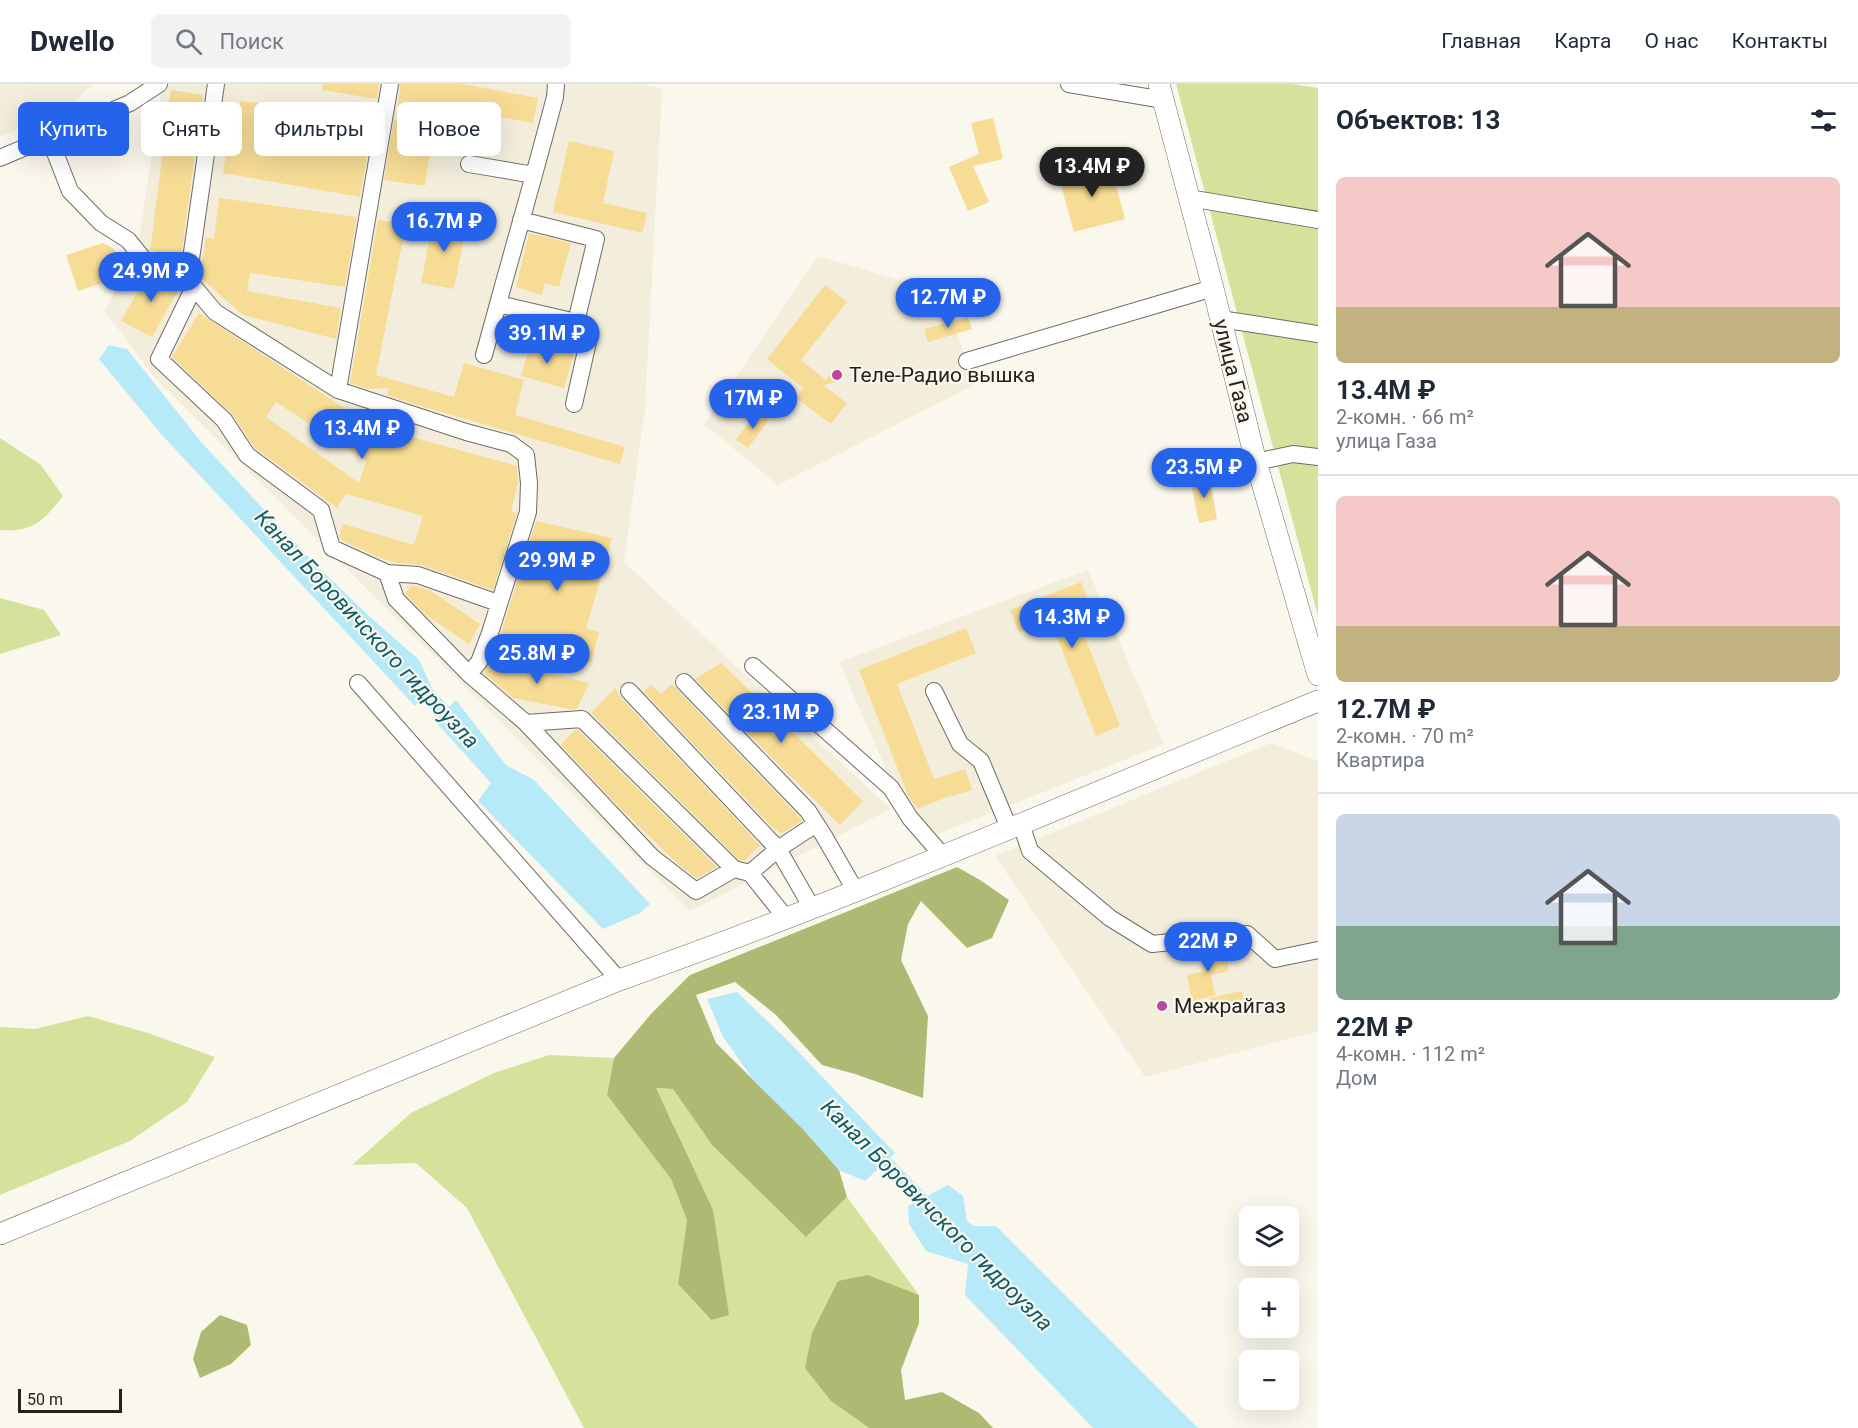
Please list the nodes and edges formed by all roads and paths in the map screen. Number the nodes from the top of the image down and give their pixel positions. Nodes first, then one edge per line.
1 (159, 84) edge
2 (216, 84) edge
3 (390, 84) edge
4 (556, 84) edge
5 (1069, 84) edge
6 (1161, 92) edge
7 (129, 103) edge
8 (18, 150) edge
9 (56, 156) edge
10 (0, 158) edge
11 (469, 164) dead end
12 (534, 175) junction
13 (1189, 198) junction
14 (521, 219) junction
15 (1318, 220) edge
16 (189, 269) junction
17 (194, 287) junction
18 (1213, 288) junction
19 (498, 304) junction
20 (1220, 319) junction
21 (576, 322) junction
22 (1318, 334) edge
23 (484, 355) dead end
24 (967, 361) dead end
25 (338, 390) junction
26 (574, 404) dead end
27 (1318, 457) edge
28 (1256, 462) junction
29 (387, 573) junction
30 (498, 603) junction
31 (753, 666) dead end
32 (469, 674) junction
33 (1318, 675) edge
34 (684, 682) dead end
35 (358, 683) dead end
36 (629, 691) dead end
37 (934, 691) dead end
38 (1318, 701) edge
39 (526, 723) junction
40 (816, 824) junction
41 (1015, 826) junction
42 (778, 849) junction
43 (942, 855) junction
44 (742, 871) junction
45 (855, 890) junction
46 (812, 908) junction
47 (786, 918) junction
48 (1318, 950) edge
49 (618, 980) junction
50 (0, 1234) edge

1 - 7 street
2 - 16 street
3 - 25 street
4 - 12 street
5 - 6 street
6 - 13 main road, улица Газа
8 - 10 street
9 - 16 street
11 - 12 street
12 - 14 street
13 - 15 street
13 - 18 main road, улица Газа
14 - 19 street
14 - 21 street
16 - 17 street
17 - 25 street
17 - 29 street
18 - 20 main road, улица Газа
18 - 24 street
19 - 21 street
19 - 23 street
20 - 22 street
20 - 28 main road, улица Газа
21 - 26 street
25 - 30 street
27 - 28 street
28 - 33 main road, улица Газа
29 - 30 street
29 - 32 street
30 - 32 street
31 - 43 street
32 - 39 street
34 - 40 street
35 - 49 street
36 - 42 street
37 - 41 street
38 - 41 main road
39 - 44 street
39 - 44 street
40 - 42 street
40 - 45 street
41 - 43 main road
41 - 48 street
42 - 44 street
42 - 46 street
43 - 45 main road
44 - 47 street
45 - 46 main road
46 - 47 main road
47 - 49 main road
49 - 50 main road

